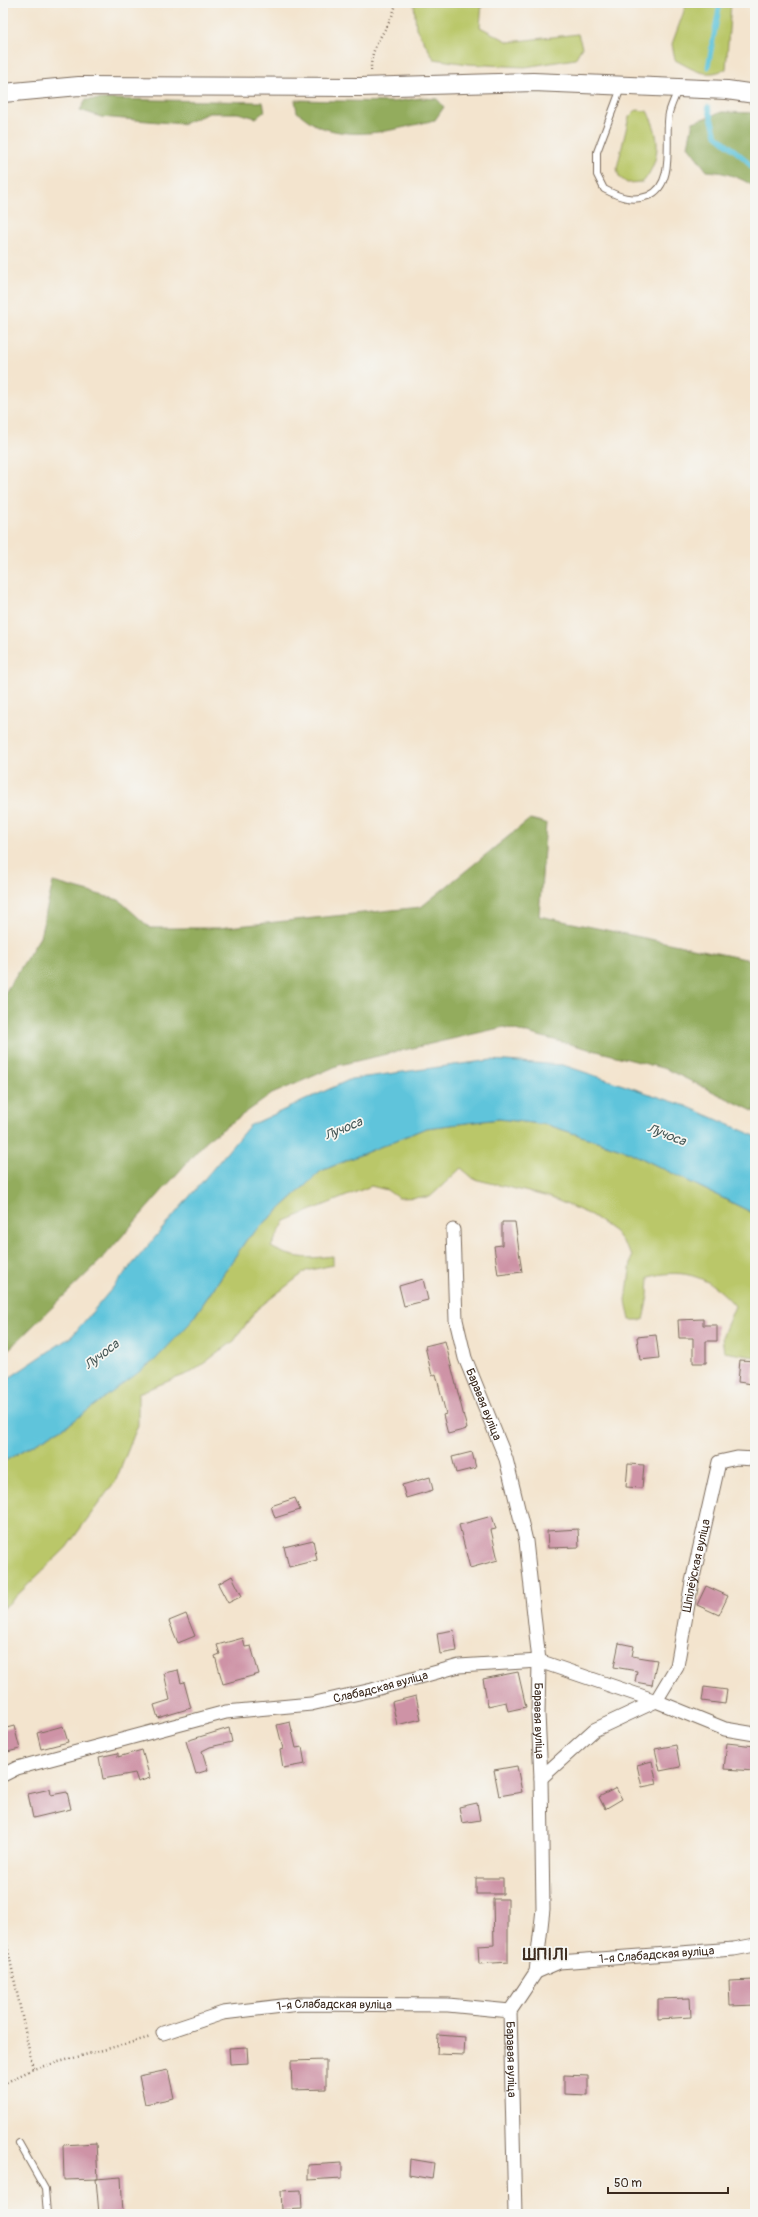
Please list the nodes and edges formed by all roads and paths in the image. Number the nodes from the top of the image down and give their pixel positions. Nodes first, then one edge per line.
1 (396, 3) edge
2 (622, 85) junction
3 (371, 87) junction
4 (679, 88) junction
5 (3, 93) edge
6 (755, 94) edge
7 (453, 1230) dead end
8 (755, 1459) edge
9 (540, 1661) junction
10 (656, 1701) junction
11 (755, 1734) edge
12 (3, 1775) edge
13 (541, 1778) junction
14 (3, 1926) edge
15 (755, 1945) edge
16 (536, 1972) junction
17 (510, 2011) junction
18 (163, 2033) joint
19 (33, 2069) junction
20 (3, 2084) edge
21 (19, 2143) dead end
22 (46, 2214) edge
23 (515, 2214) edge

1 - 3 path
2 - 3 street
2 - 4 street
2 - 4 lane
3 - 5 street
4 - 6 street
7 - 9 street, Баравая вуліца
8 - 10 street, Шпілёўская вуліца
9 - 10 street, Слабадская вуліца
9 - 12 street, Слабадская вуліца
9 - 13 street, Баравая вуліца
10 - 11 street, Слабадская вуліца
10 - 13 street
13 - 16 street, Баравая вуліца
14 - 19 path
15 - 16 street, 1-я Слабадская вуліца
16 - 17 street, Баравая вуліца
17 - 18 street, 1-я Слабадская вуліца
17 - 23 street, Баравая вуліца
18 - 19 path
19 - 20 path
21 - 22 lane

